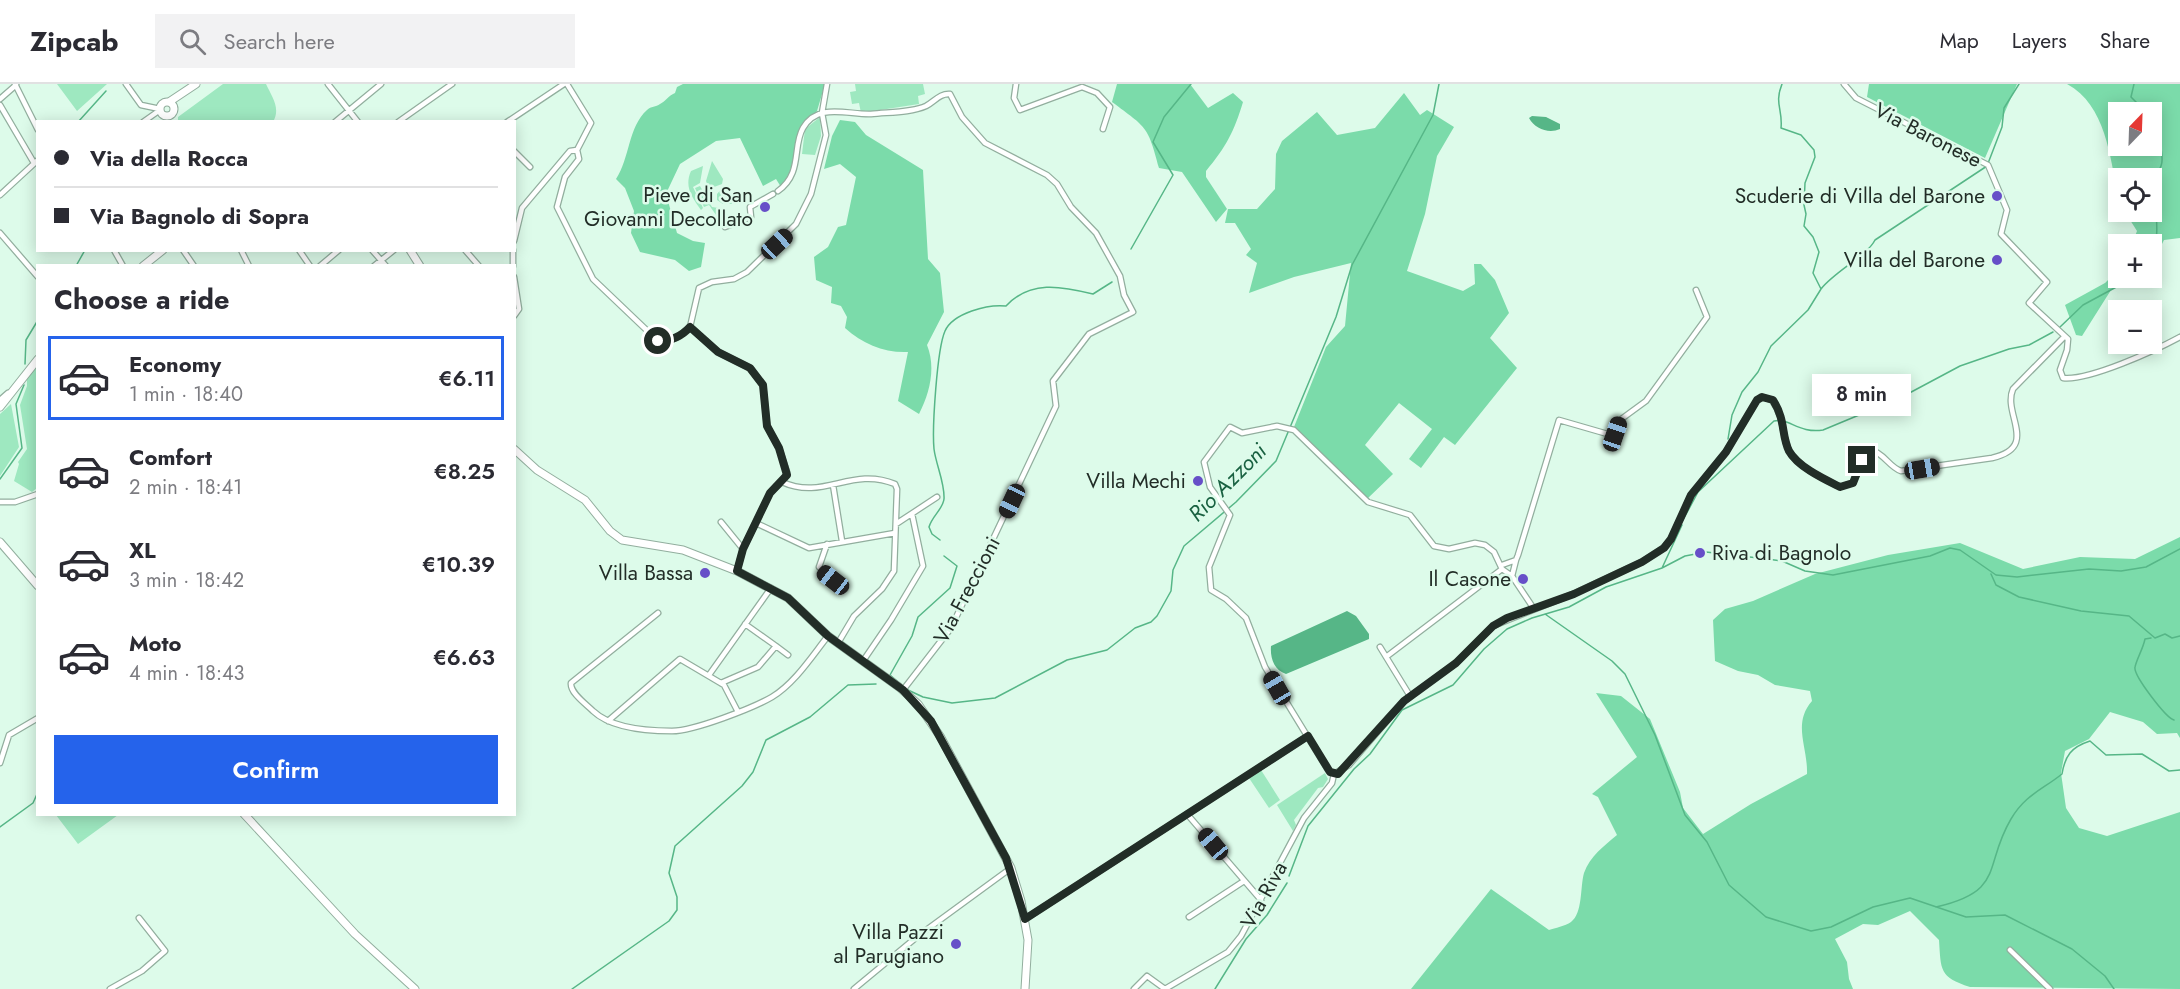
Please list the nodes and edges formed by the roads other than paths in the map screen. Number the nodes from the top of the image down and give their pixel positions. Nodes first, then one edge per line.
1 (126, 84) edge
2 (196, 84) edge
3 (328, 84) edge
4 (381, 84) edge
5 (452, 84) edge
6 (565, 84) edge
7 (827, 84) edge
8 (1016, 84) edge
9 (1844, 84) edge
10 (15, 85) edge
11 (0, 99) edge
12 (0, 105) edge
13 (141, 105) junction
14 (172, 107) junction
15 (348, 110) junction
16 (822, 113) junction
17 (164, 114) edge
18 (144, 120) edge
19 (147, 120) edge
20 (174, 120) edge
21 (336, 120) edge
22 (356, 120) edge
23 (401, 120) edge
24 (510, 120) edge
25 (36, 126) edge
26 (1103, 129) dead end
27 (577, 150) junction
28 (516, 153) edge
29 (36, 161) edge
30 (530, 167) dead end
31 (0, 195) edge
32 (725, 227) dead end
33 (0, 234) edge
34 (516, 234) edge
35 (337, 252) edge
36 (374, 252) edge
37 (391, 252) edge
38 (467, 252) edge
39 (381, 260) junction
40 (322, 264) edge
41 (376, 264) edge
42 (384, 264) edge
43 (476, 264) edge
44 (36, 275) edge
45 (516, 289) edge
46 (1695, 290) dead end
47 (516, 312) edge
48 (690, 327) junction
49 (2064, 337) junction
50 (2180, 337) edge
51 (36, 361) edge
52 (15, 387) junction
53 (0, 400) edge
54 (0, 407) edge
55 (516, 451) edge
56 (782, 482) junction
57 (832, 485) junction
58 (36, 495) edge
59 (937, 497) dead end
60 (0, 502) edge
61 (912, 514) junction
62 (721, 522) dead end
63 (756, 522) junction
64 (896, 524) junction
65 (895, 533) junction
66 (842, 541) junction
67 (0, 542) edge
68 (827, 544) junction
69 (0, 549) edge
70 (743, 549) junction
71 (12, 556) junction
72 (1516, 560) junction
73 (1502, 567) junction
74 (737, 571) junction
75 (1512, 576) junction
76 (36, 584) edge
77 (771, 588) junction
78 (845, 589) dead end
79 (1534, 609) junction
80 (658, 613) dead end
81 (745, 624) junction
82 (828, 636) junction
83 (838, 643) junction
84 (776, 646) junction
85 (1380, 647) dead end
86 (788, 655) dead end
87 (1386, 657) junction
88 (863, 660) junction
89 (709, 675) junction
90 (721, 683) junction
91 (903, 690) junction
92 (1410, 696) junction
93 (738, 712) junction
94 (36, 719) edge
95 (608, 721) junction
96 (1308, 736) junction
97 (0, 763) edge
98 (1334, 774) junction
99 (1187, 814) junction
100 (246, 816) edge
101 (1011, 868) junction
102 (1244, 881) junction
103 (1261, 900) junction
104 (1189, 917) dead end
105 (140, 918) dead end
106 (1025, 919) junction
107 (2010, 950) dead end
108 (110, 989) edge
109 (415, 989) edge
110 (854, 989) edge
111 (1025, 989) edge
112 (1134, 989) edge
113 (1165, 989) edge
114 (2050, 989) edge

1 - 13 street
2 - 14 street
3 - 15 street
4 - 15 street
5 - 23 street
6 - 24 street
6 - 27 street
7 - 16 street
8 - 26 street
9 - 49 street, Via Baronese
10 - 11 street
10 - 25 street
12 - 29 street
13 - 17 street
13 - 18 street
14 - 17 street
14 - 17 street
14 - 20 street
15 - 21 street
15 - 22 street
16 - 32 street
16 - 48 street
16 - 91 street, Via Freccioni
17 - 19 street
27 - 34 street
27 - 48 street
28 - 30 street
29 - 31 street
33 - 44 street
35 - 40 street
36 - 39 street
37 - 39 street
38 - 43 street
39 - 41 street
39 - 42 street
45 - 47 street
46 - 72 street
48 - 56 street
49 - 50 street
49 - 79 street, Via Riva
51 - 52 street
52 - 53 street
52 - 54 street
55 - 74 street
56 - 57 street
56 - 63 street
57 - 64 street
57 - 66 street
58 - 60 street
59 - 61 street
61 - 64 street
61 - 88 street
62 - 70 street
63 - 68 street
63 - 70 street
64 - 65 street
65 - 66 street
65 - 83 street
66 - 68 street
67 - 71 street
68 - 78 street
69 - 71 street
70 - 74 street
71 - 76 street
72 - 73 street
72 - 75 street
73 - 75 street
73 - 87 street
73 - 96 street
74 - 77 street
75 - 79 street
77 - 81 street
77 - 82 street
79 - 92 street, Via Riva
80 - 95 street
81 - 84 street
81 - 89 street
82 - 83 street
82 - 93 street
83 - 88 street
84 - 86 street
84 - 90 street
85 - 87 street
87 - 92 street
88 - 91 street
89 - 90 street
89 - 95 street
90 - 93 street
91 - 101 street
92 - 98 street, Via Riva
93 - 95 street
94 - 97 street
96 - 98 street
96 - 99 street
98 - 103 street, Via Riva
99 - 102 street
99 - 106 street
100 - 109 street
101 - 106 street
101 - 110 street
102 - 103 street
102 - 104 street
103 - 113 street, Via Riva
105 - 108 street
106 - 111 street
107 - 114 street
112 - 113 street

